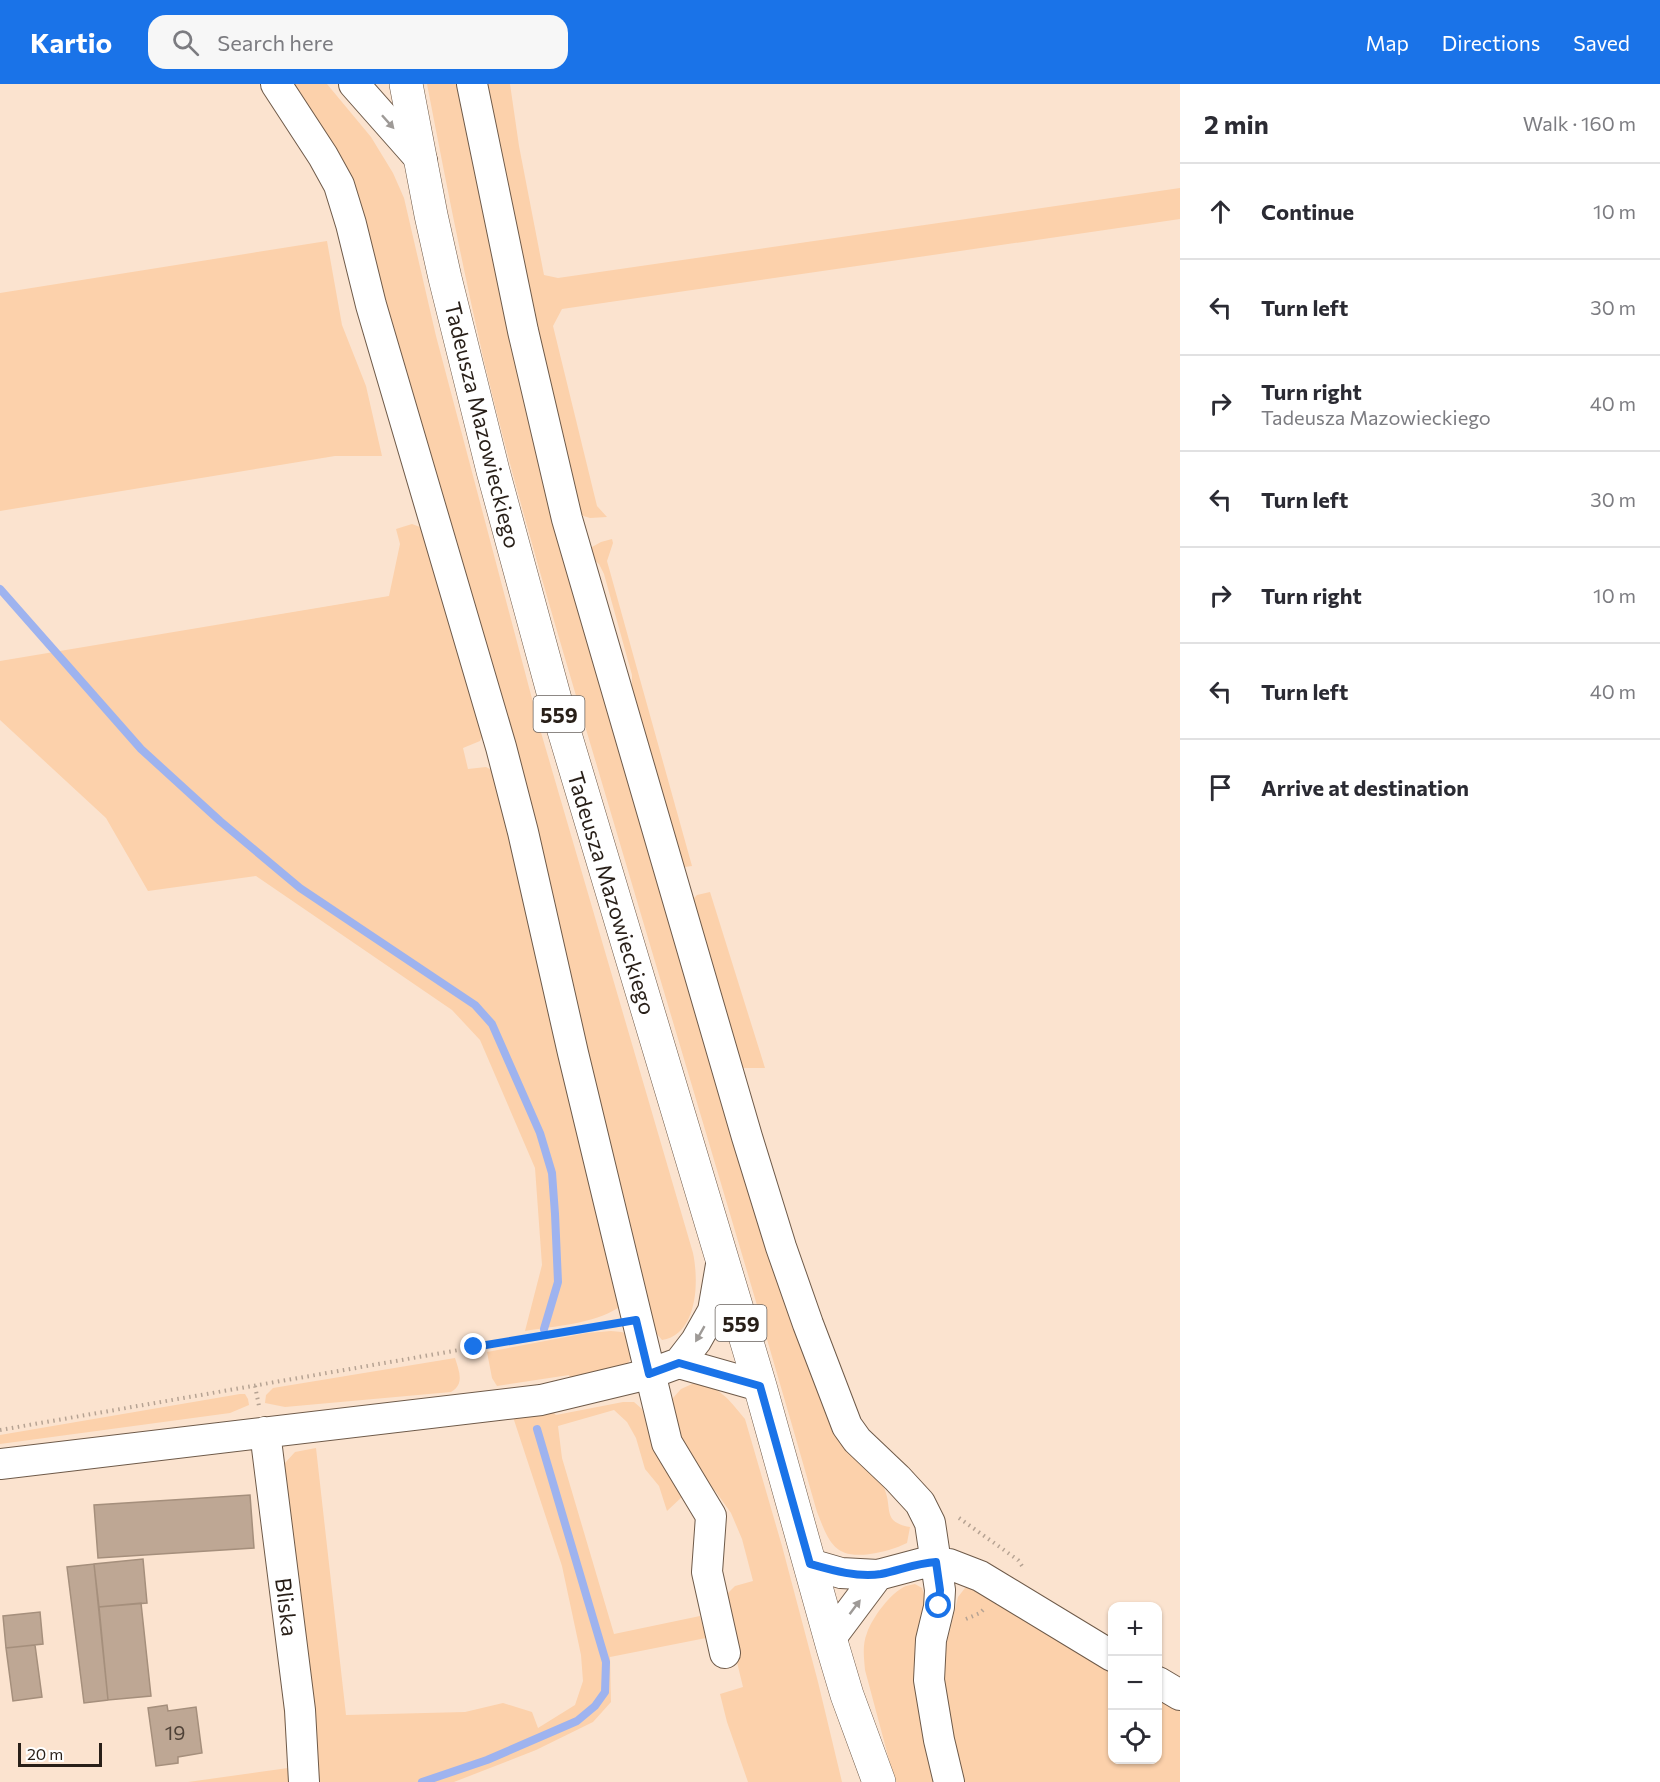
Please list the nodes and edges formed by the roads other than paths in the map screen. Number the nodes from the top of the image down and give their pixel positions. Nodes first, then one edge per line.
1 (276, 84) edge
2 (354, 84) edge
3 (406, 84) edge
4 (472, 84) edge
5 (422, 161) junction
6 (722, 1259) junction
7 (679, 1363) junction
8 (649, 1374) junction
9 (760, 1386) junction
10 (265, 1432) junction
11 (0, 1464) edge
12 (936, 1562) junction
13 (810, 1564) junction
14 (878, 1575) junction
15 (830, 1639) junction
16 (725, 1653) dead end
17 (1108, 1653) edge
18 (1162, 1684) edge
19 (847, 1695) junction
20 (1180, 1695) edge
21 (304, 1782) edge
22 (861, 1782) edge
23 (879, 1782) edge
24 (949, 1782) edge

1 - 8 street
2 -> 5 street
3 - 5 main road, Tadeusza Mazowieckiego / 559
4 - 12 street
5 - 6 main road, Tadeusza Mazowieckiego / 559
6 -> 7 street
6 - 9 main road, Tadeusza Mazowieckiego / 559
7 - 8 street
7 - 9 street
8 - 10 street
8 - 16 street
9 - 13 main road, Tadeusza Mazowieckiego / 559
10 - 11 street
10 - 21 street, Bliska
12 - 14 street
12 - 17 street
12 - 24 street
13 - 14 street
13 - 15 main road, Tadeusza Mazowieckiego / 559
15 -> 14 street
15 - 19 main road, Tadeusza Mazowieckiego / 559
18 - 20 street
19 - 22 main road, Tadeusza Mazowieckiego / 559
19 - 23 main road, Tadeusza Mazowieckiego / 559

